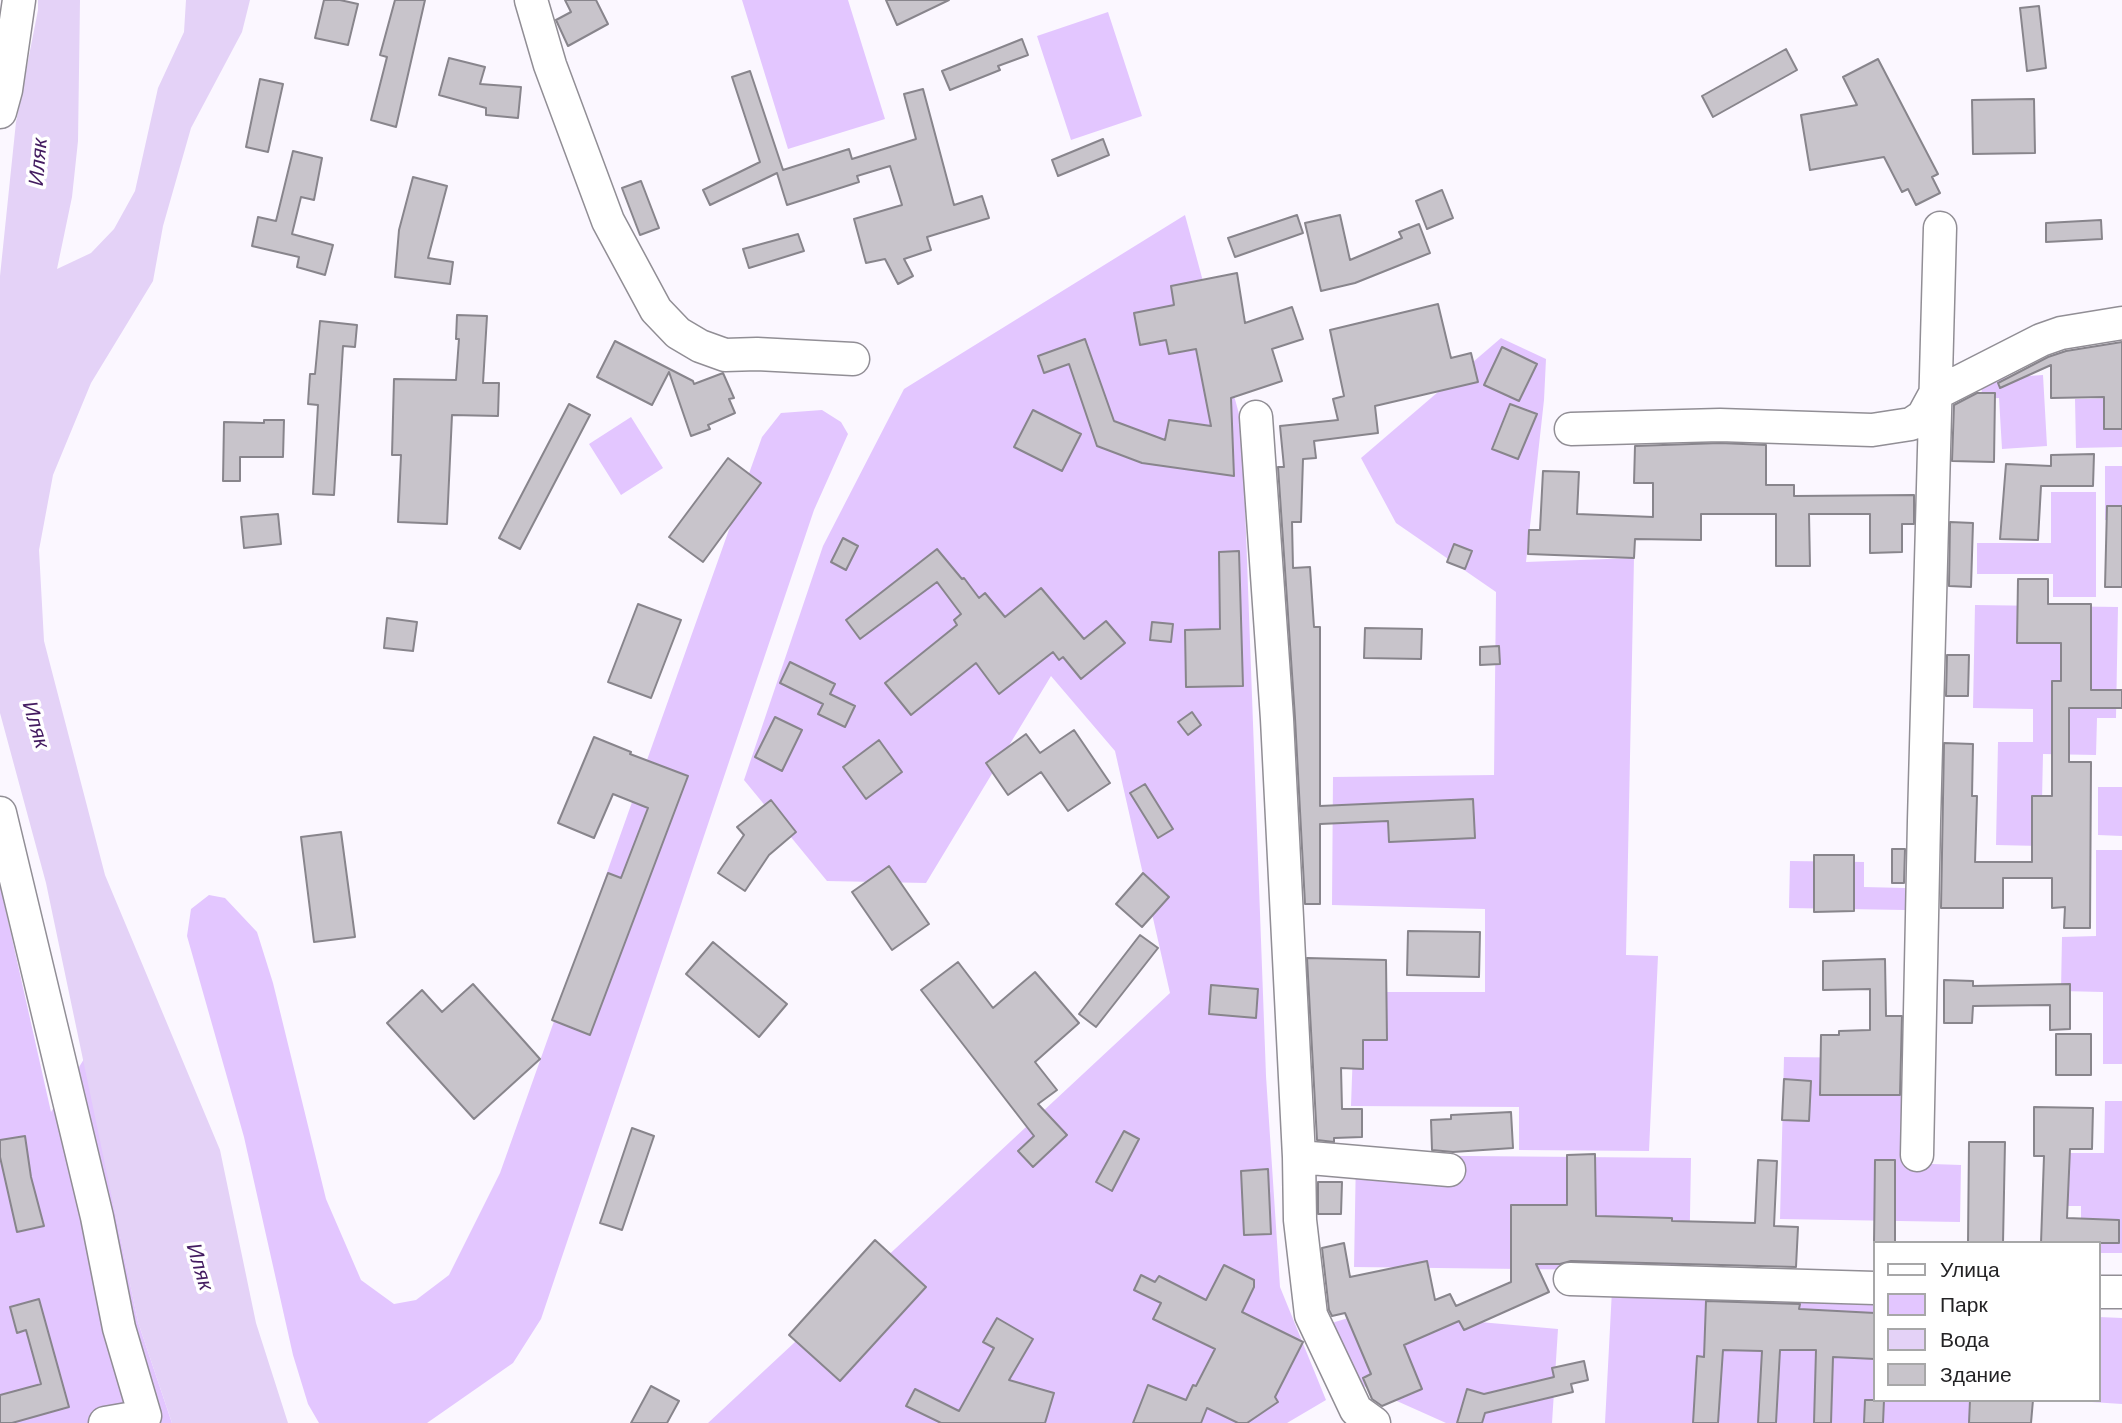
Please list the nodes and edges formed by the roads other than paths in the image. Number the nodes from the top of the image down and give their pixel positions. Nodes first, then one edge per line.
1 (19, 0) edge
2 (531, 0) edge
3 (0, 112) edge
4 (1940, 228) dead end
5 (2122, 323) edge
6 (853, 359) dead end
7 (1935, 394) junction
8 (1256, 417) dead end
9 (1571, 429) dead end
10 (0, 813) edge
11 (1917, 1155) dead end
12 (1299, 1157) junction
13 (1449, 1170) dead end
14 (1570, 1279) dead end
15 (1874, 1288) edge
16 (2101, 1292) edge
17 (2122, 1292) edge
18 (146, 1419) edge
19 (1355, 1419) edge
20 (105, 1423) edge

1 - 3 lane
2 - 6 lane
4 - 7 lane
5 - 7 lane
7 - 9 lane
7 - 11 lane
8 - 12 lane
10 - 18 lane
12 - 13 lane
12 - 19 lane
14 - 15 lane
16 - 17 lane
18 - 20 lane

